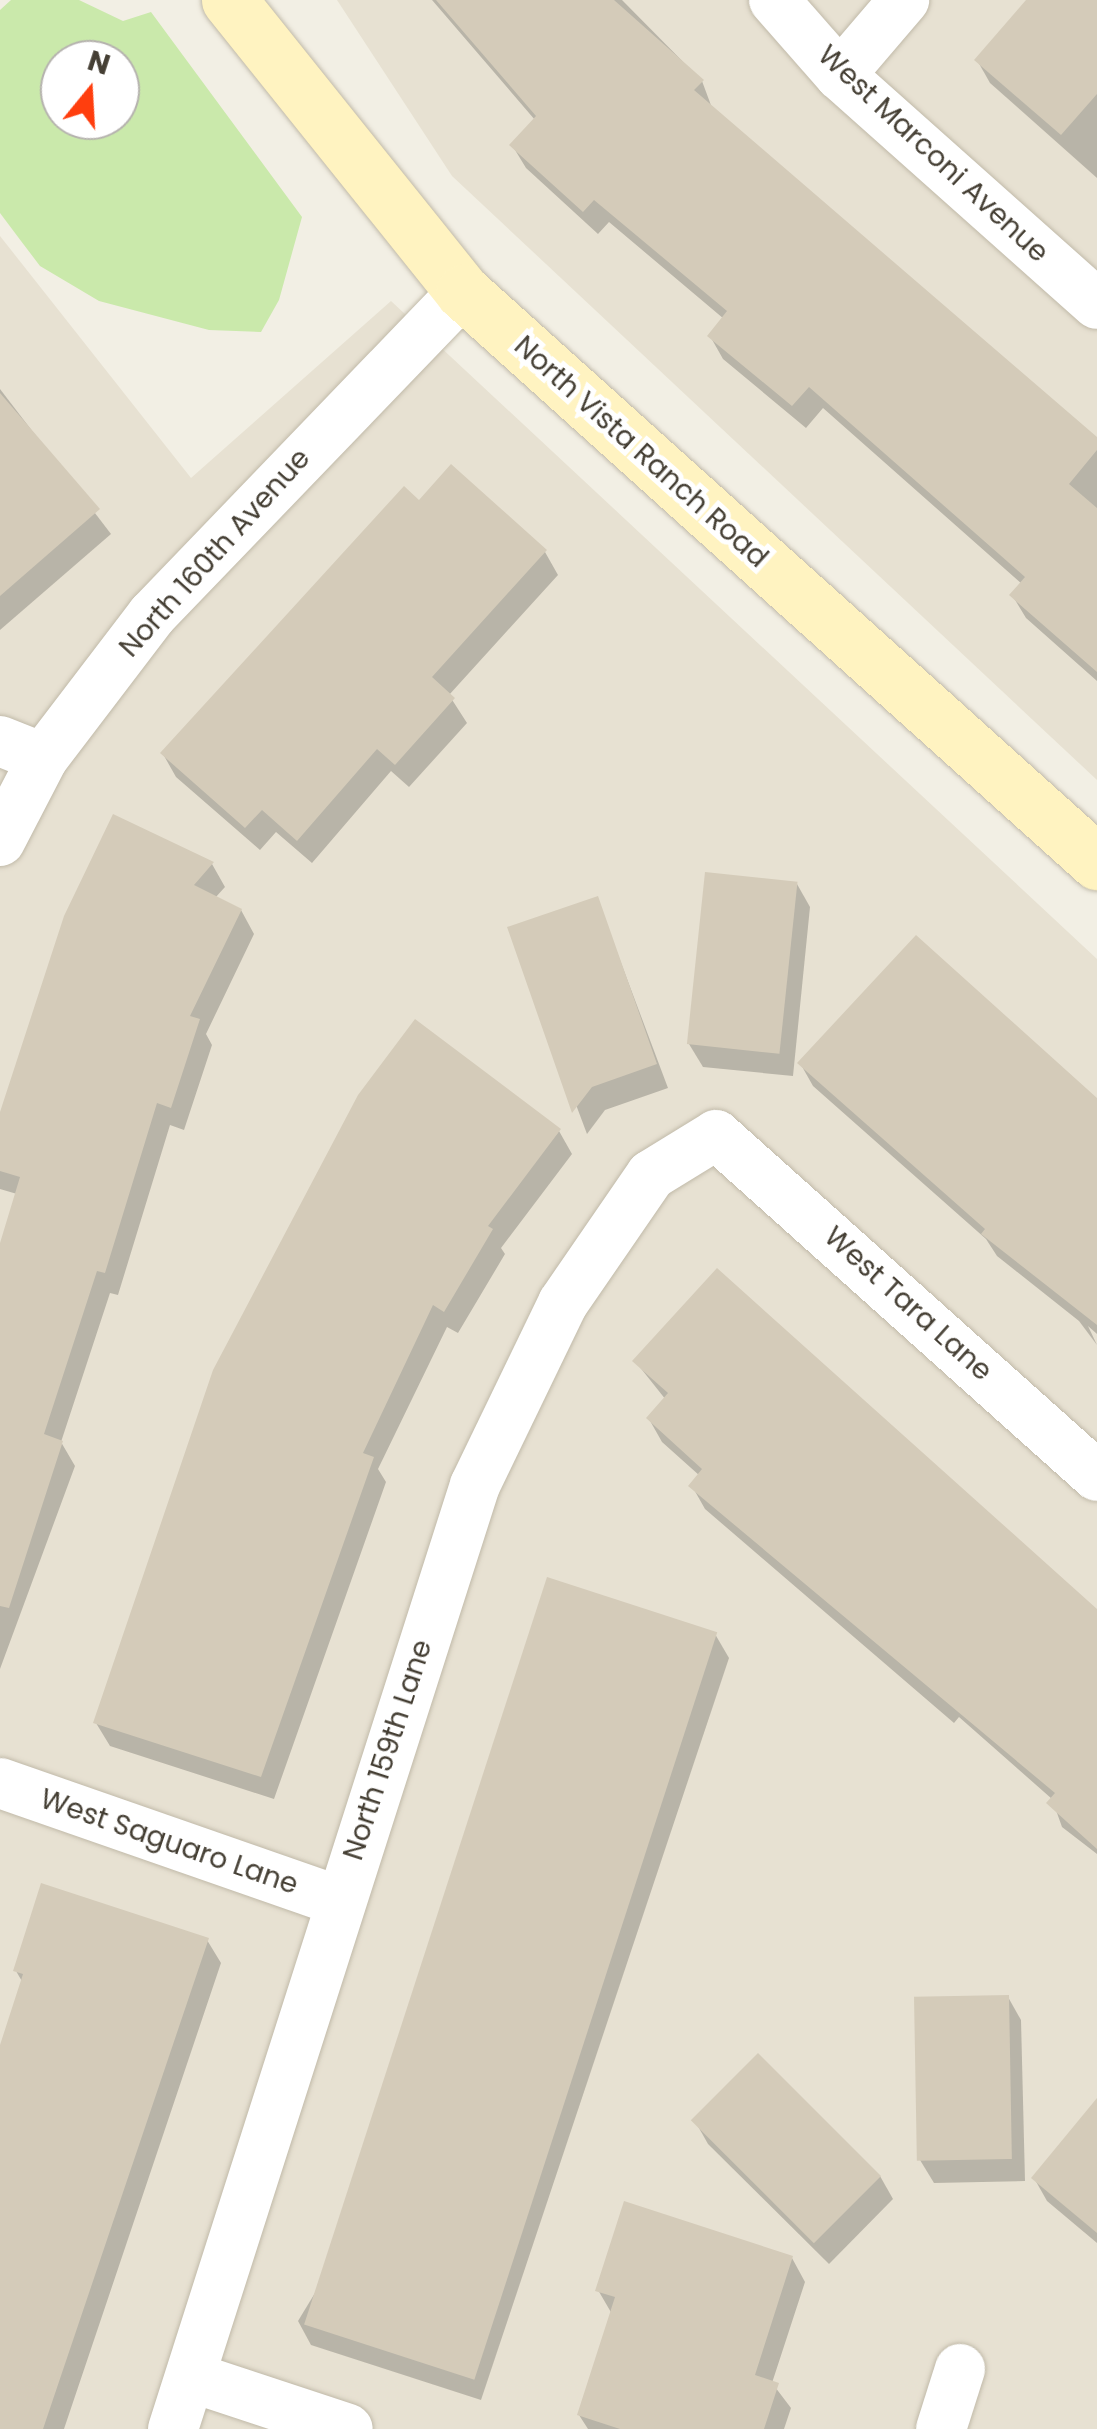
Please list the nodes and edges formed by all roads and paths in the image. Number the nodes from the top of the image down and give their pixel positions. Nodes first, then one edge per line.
1 (229, 0) edge
2 (774, 0) edge
3 (904, 0) edge
4 (840, 75) junction
5 (463, 292) junction
6 (1097, 304) edge
7 (21, 750) edge
8 (0, 840) edge
9 (1097, 862) edge
10 (716, 1135) joint
11 (1097, 1476) edge
12 (0, 1783) edge
13 (338, 1901) junction
14 (960, 2369) dead end
15 (191, 2377) junction
16 (173, 2429) edge
17 (348, 2429) edge
18 (941, 2429) edge

1 - 5 street, North Vista Ranch Road
2 - 4 street, West Marconi Avenue
3 - 4 street
4 - 6 street, West Marconi Avenue
5 - 7 street, North 160th Avenue
5 - 9 street, North Vista Ranch Road
7 - 8 street, North 160th Avenue
10 - 11 street, West Tara Lane
10 - 13 street, North 159th Lane
12 - 13 street, West Saguaro Lane
13 - 15 street, North 159th Lane
14 - 18 street
15 - 16 street, North 159th Lane
15 - 17 street

